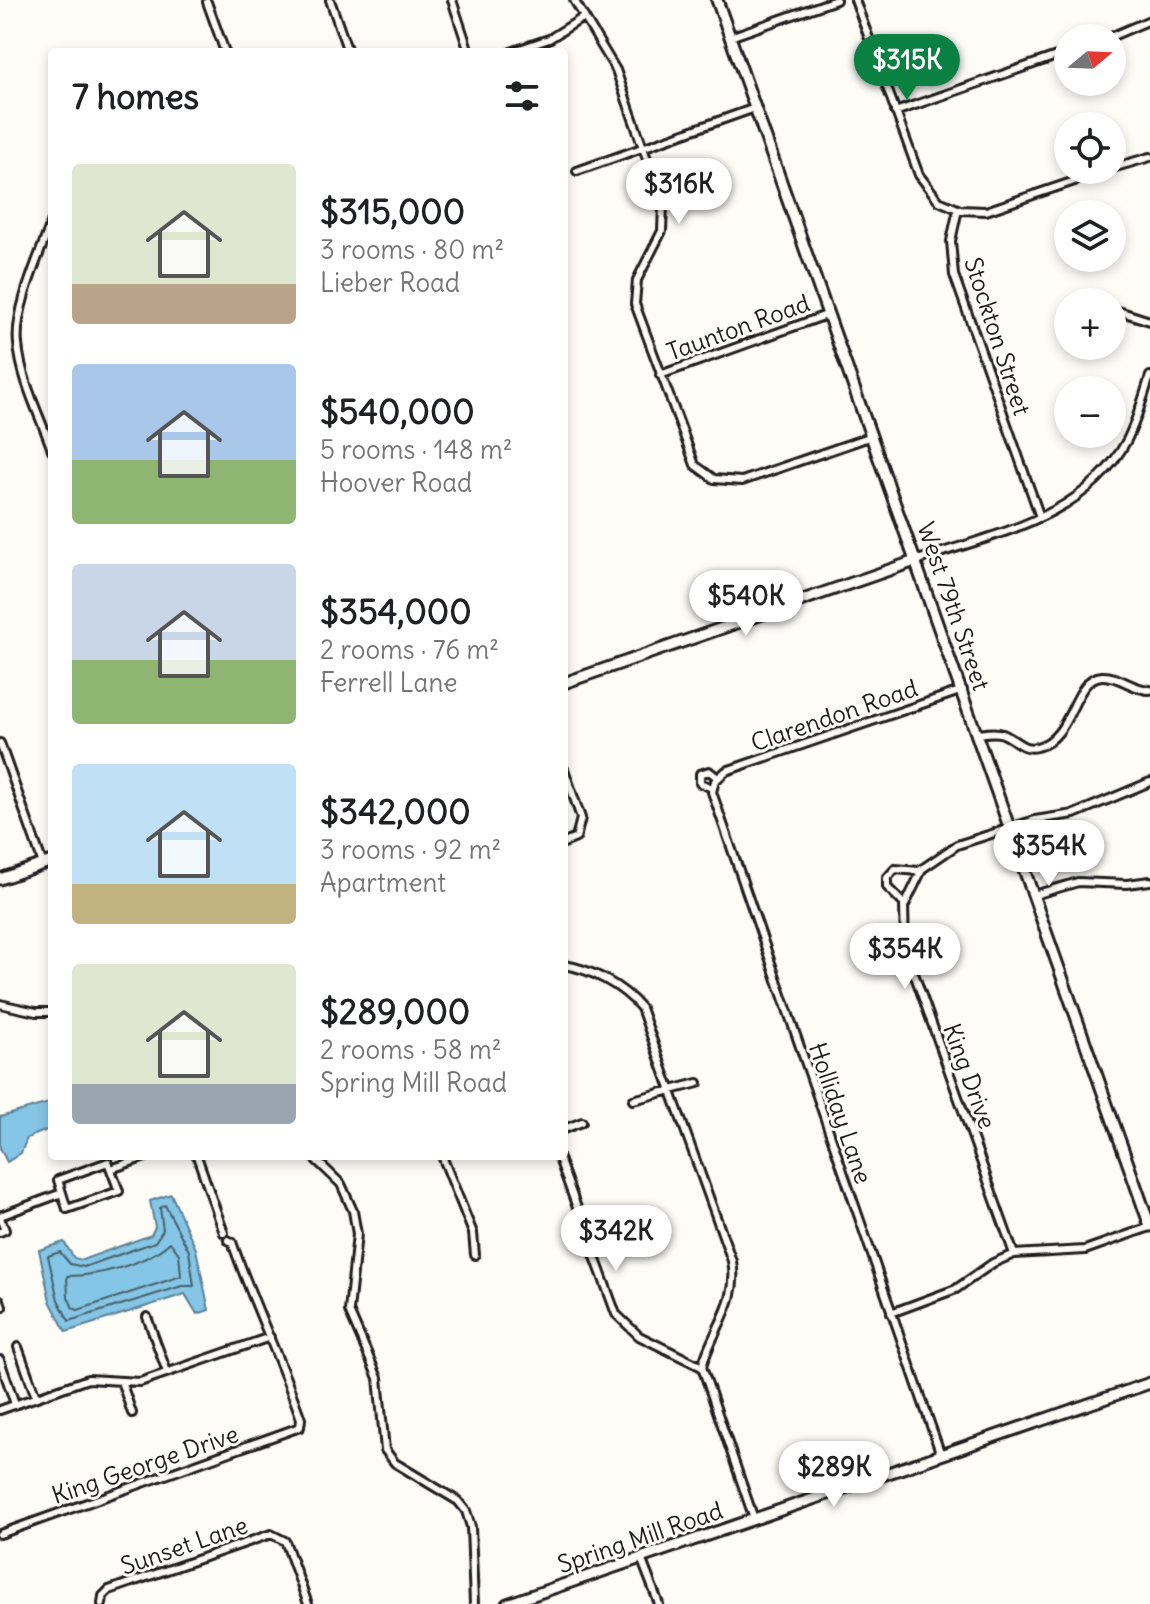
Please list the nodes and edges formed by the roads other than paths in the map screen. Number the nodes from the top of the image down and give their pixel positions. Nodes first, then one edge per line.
1 (330, 0) edge
2 (452, 0) edge
3 (574, 0) edge
4 (717, 0) edge
5 (836, 0) edge
6 (855, 0) edge
7 (207, 2) dead end
8 (584, 17) junction
9 (1150, 20) edge
10 (1126, 30) edge
11 (730, 37) junction
12 (224, 48) edge
13 (347, 48) edge
14 (468, 48) edge
15 (523, 48) edge
16 (1054, 57) edge
17 (755, 108) junction
18 (895, 112) junction
19 (644, 148) junction
20 (1150, 157) edge
21 (1126, 164) edge
22 (577, 171) dead end
23 (1066, 184) edge
24 (958, 209) junction
25 (48, 232) edge
26 (1126, 313) edge
27 (829, 314) junction
28 (1150, 321) edge
29 (660, 375) junction
30 (1150, 376) edge
31 (873, 435) junction
32 (48, 439) edge
33 (1040, 517) junction
34 (918, 560) junction
35 (568, 682) edge
36 (963, 690) junction
37 (1150, 690) edge
38 (978, 734) junction
39 (0, 743) edge
40 (568, 781) edge
41 (1150, 782) edge
42 (715, 783) junction
43 (1011, 827) junction
44 (568, 841) edge
45 (47, 862) edge
46 (923, 869) junction
47 (0, 879) edge
48 (1150, 881) edge
49 (1034, 895) junction
50 (904, 908) junction
51 (568, 966) edge
52 (0, 1004) edge
53 (48, 1012) edge
54 (698, 1083) dead end
55 (670, 1090) junction
56 (633, 1100) dead end
57 (582, 1122) dead end
58 (568, 1127) edge
59 (137, 1160) edge
60 (198, 1160) edge
61 (316, 1160) edge
62 (443, 1160) edge
63 (559, 1160) edge
64 (111, 1169) junction
65 (62, 1193) junction
66 (0, 1217) edge
67 (1150, 1226) edge
68 (0, 1232) edge
69 (1014, 1254) junction
70 (475, 1255) dead end
71 (891, 1313) junction
72 (147, 1317) dead end
73 (270, 1337) junction
74 (18, 1347) dead end
75 (0, 1360) edge
76 (702, 1367) junction
77 (167, 1372) junction
78 (121, 1381) junction
79 (1150, 1383) edge
80 (36, 1397) junction
81 (15, 1404) junction
82 (0, 1410) edge
83 (132, 1413) dead end
84 (941, 1455) junction
85 (754, 1519) junction
86 (0, 1534) edge
87 (641, 1558) junction
88 (102, 1604) edge
89 (308, 1604) edge
90 (474, 1604) edge
91 (507, 1604) edge
92 (659, 1604) edge

1 - 13 street
2 - 14 street
3 - 8 street
4 - 11 main road, West 79th Street
5 - 11 street
6 - 18 street
7 - 12 street
8 - 15 street
8 - 19 street
9 - 10 street
11 - 17 main road, West 79th Street
16 - 18 street
17 - 19 street
17 - 27 main road, West 79th Street
18 - 24 street
19 - 22 street
19 - 29 street
20 - 21 street
23 - 24 street
24 - 33 street, Stockton Street
25 - 32 street
26 - 28 street
27 - 29 street, Taunton Road
27 - 31 main road, West 79th Street
29 - 31 street
30 - 33 street
31 - 34 main road, West 79th Street
33 - 34 street
34 - 35 main road
34 - 36 main road, West 79th Street
36 - 38 main road, West 79th Street
36 - 42 street, Clarendon Road
37 - 38 street
38 - 43 main road, West 79th Street
39 - 45 street
40 - 44 street
41 - 43 street, King Drive
42 - 42 street, Holliday Lane
42 - 71 street, Holliday Lane
43 - 46 street, King Drive
43 - 49 main road, West 79th Street
45 - 47 main road
46 - 50 street, King Drive
46 - 50 street, King Drive
48 - 49 street
49 - 67 main road, West 79th Street
50 - 69 street, King Drive
51 - 55 street
52 - 53 street
54 - 55 street
55 - 56 street
55 - 76 street
57 - 58 street
59 - 64 street
60 - 73 street
61 - 90 street
62 - 70 street
63 - 76 street
64 - 65 street
64 - 65 street
65 - 66 street
66 - 68 street
67 - 69 street
69 - 71 street
71 - 84 street, Holliday Lane
72 - 77 street
73 - 77 street
73 - 86 street, King George Drive
74 - 80 street
75 - 81 street
76 - 85 street
77 - 78 street
78 - 80 street
78 - 83 street
79 - 84 main road, Spring Mill Road
80 - 81 street
81 - 82 street
84 - 85 main road, Spring Mill Road
85 - 87 main road, Spring Mill Road
87 - 91 main road, Spring Mill Road
87 - 92 street
88 - 89 street, Sunset Lane

